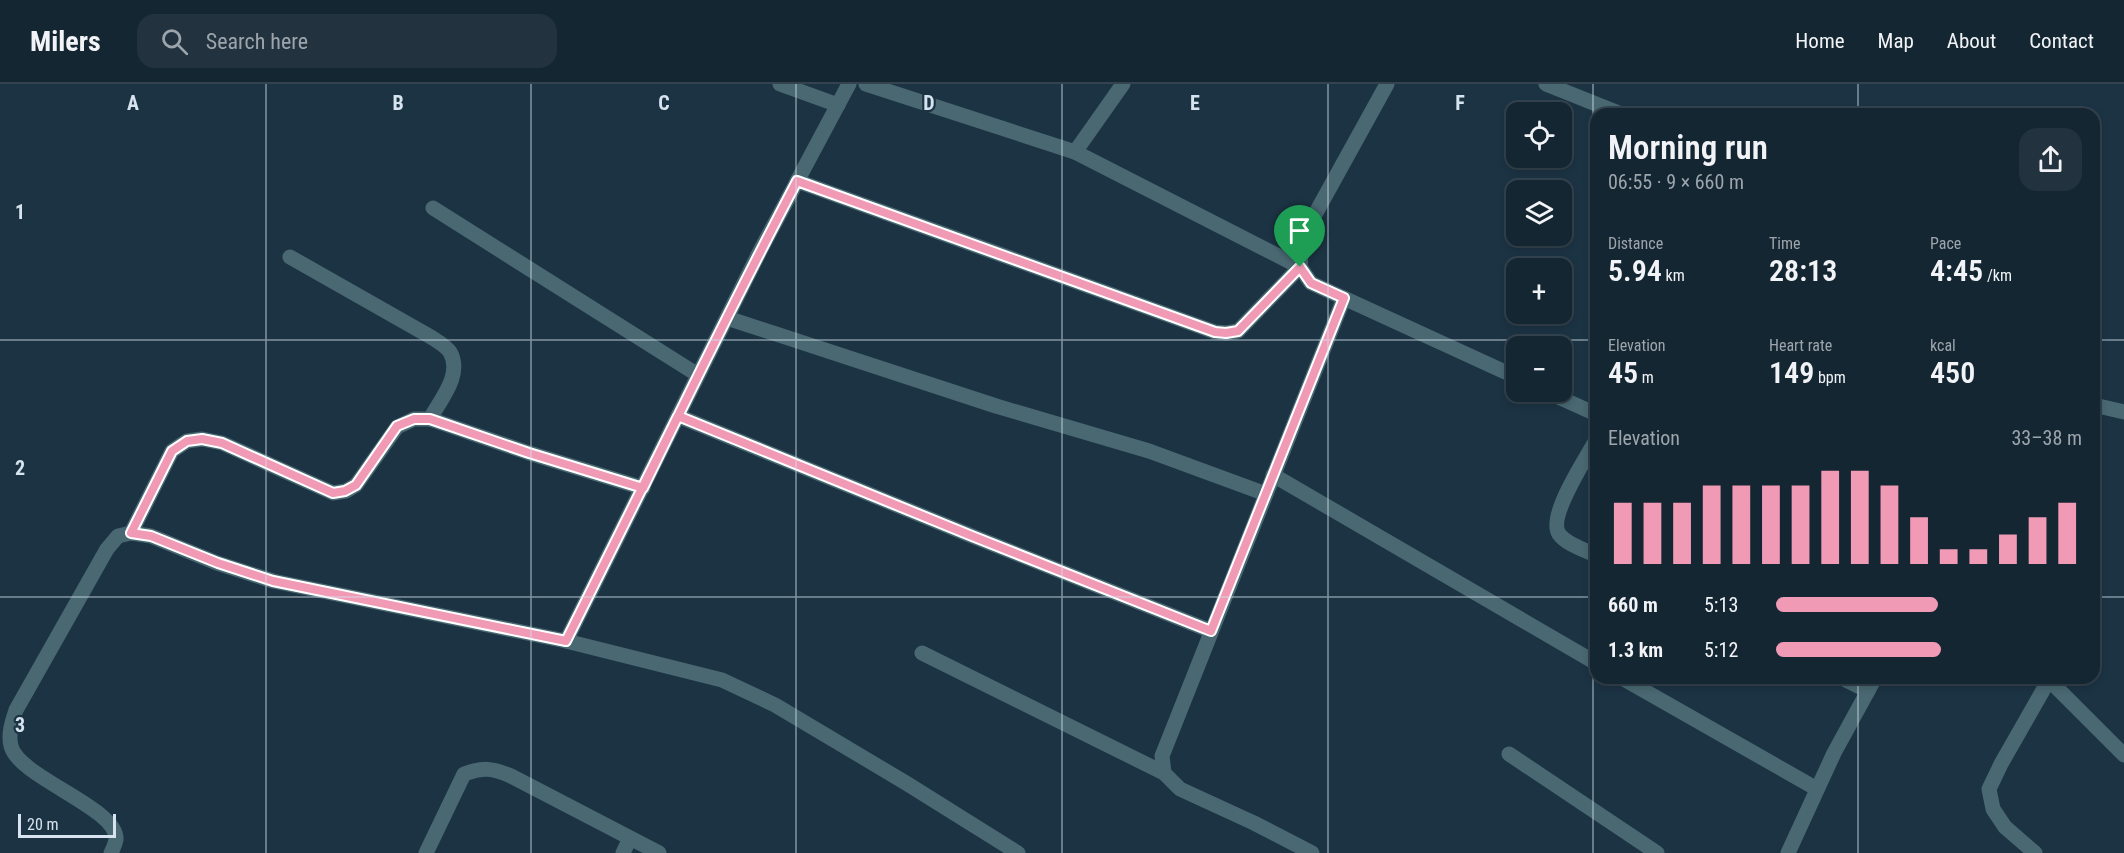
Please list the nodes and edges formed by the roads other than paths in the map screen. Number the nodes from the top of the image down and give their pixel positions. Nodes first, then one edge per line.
1 (780, 84) edge
2 (849, 84) edge
3 (866, 84) edge
4 (1123, 84) edge
5 (1387, 84) edge
6 (1546, 84) edge
7 (838, 105) junction
8 (1605, 108) edge
9 (1075, 152) junction
10 (797, 181) junction
11 (433, 208) dead end
12 (290, 257) dead end
13 (1300, 267) junction
14 (1344, 298) junction
15 (727, 318) junction
16 (1506, 372) edge
17 (698, 375) junction
18 (1569, 402) edge
19 (2100, 406) edge
20 (1590, 411) edge
21 (2124, 412) edge
22 (678, 416) junction
23 (430, 419) junction
24 (1590, 451) edge
25 (1273, 475) junction
26 (643, 488) junction
27 (1266, 494) junction
28 (131, 533) junction
29 (1590, 552) edge
30 (1211, 631) junction
31 (566, 641) junction
32 (922, 653) dead end
33 (1590, 660) edge
34 (1633, 684) edge
35 (1872, 684) edge
36 (2046, 684) edge
37 (2054, 684) edge
38 (1509, 754) dead end
39 (2124, 755) edge
40 (1164, 773) junction
41 (1817, 789) junction
42 (630, 838) junction
43 (111, 853) edge
44 (426, 853) edge
45 (623, 853) edge
46 (659, 853) edge
47 (1018, 853) edge
48 (1312, 853) edge
49 (1657, 853) edge
50 (1788, 853) edge
51 (2035, 853) edge

1 - 7 street
2 - 7 street
3 - 9 street
4 - 9 street
5 - 13 street
6 - 8 street
7 - 10 street
9 - 13 street
10 - 13 street
10 - 15 street
11 - 17 street
12 - 23 street
13 - 14 street
14 - 16 street
14 - 25 street
15 - 17 street
15 - 27 street
17 - 22 street
18 - 20 street
19 - 21 street
22 - 26 street
22 - 30 street
23 - 26 street
23 - 28 street
24 - 29 street
25 - 27 street
25 - 33 street
26 - 31 street
27 - 30 street
28 - 31 street
28 - 43 street
30 - 40 street
31 - 47 street
32 - 40 street
34 - 41 street
35 - 41 street
36 - 51 street
37 - 39 street
38 - 49 street
40 - 48 street
41 - 50 street
42 - 44 street
42 - 45 street
42 - 46 street

